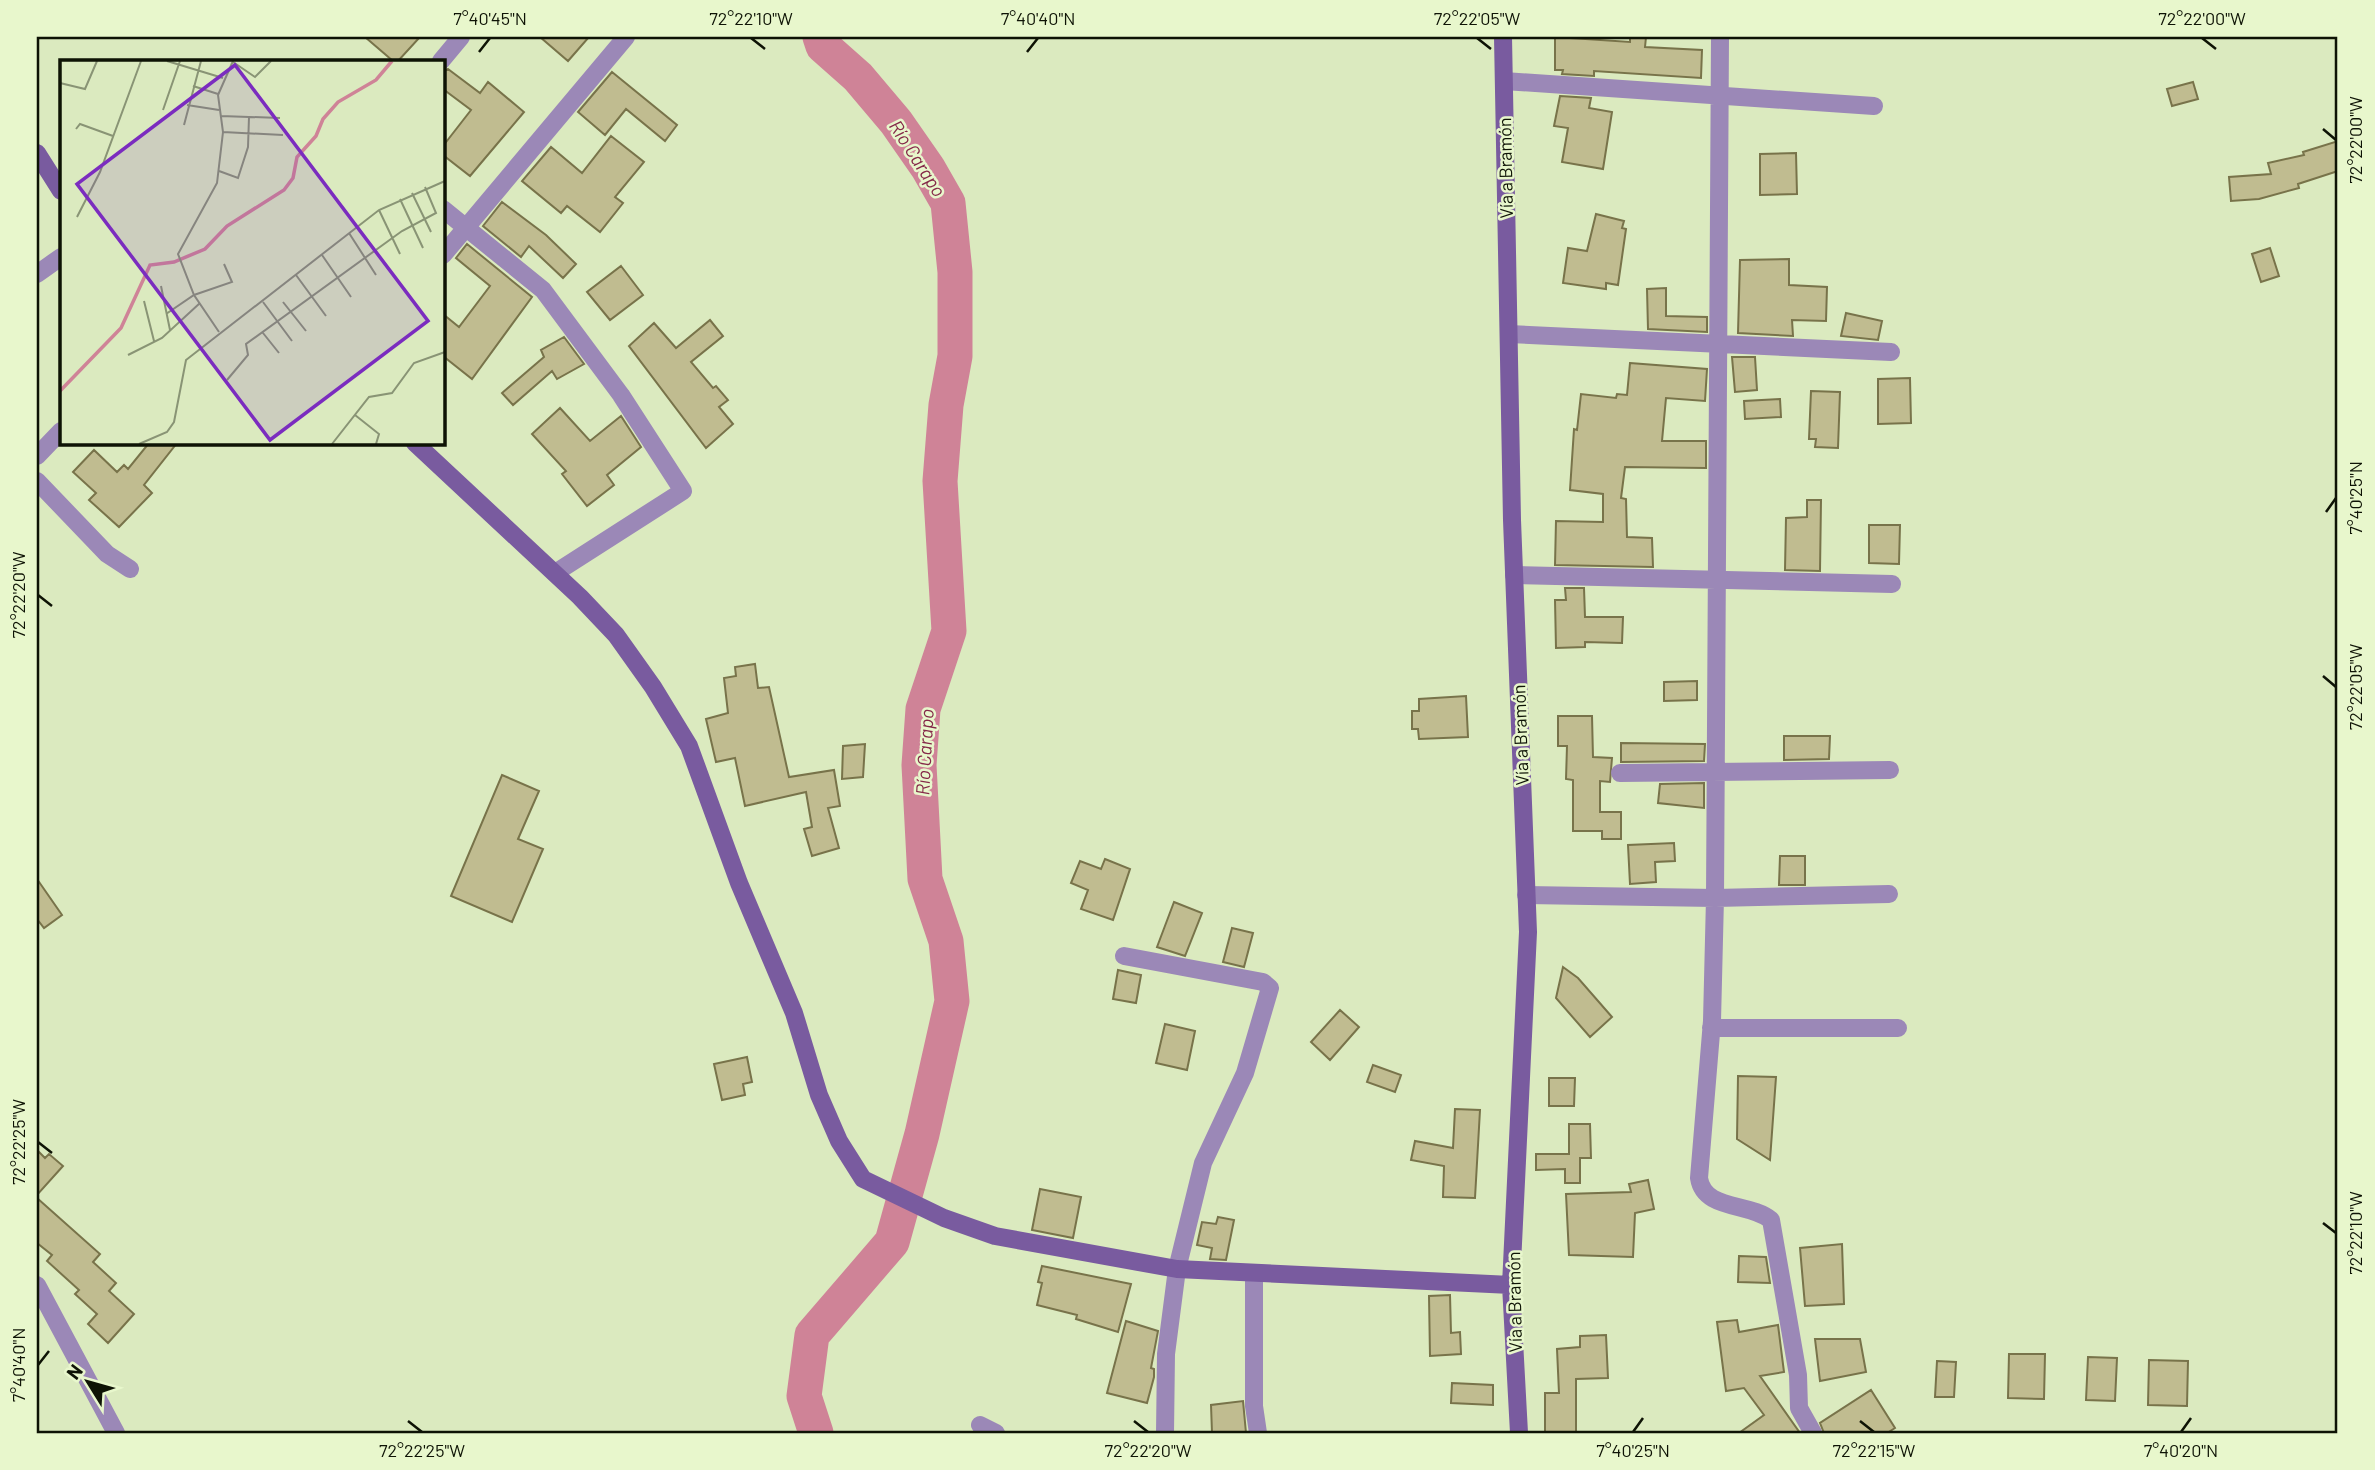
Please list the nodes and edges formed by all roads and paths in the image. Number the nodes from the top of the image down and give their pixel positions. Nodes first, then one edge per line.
1 (461, 37) edge
2 (626, 37) edge
3 (1503, 37) edge
4 (1720, 37) edge
5 (442, 60) edge
6 (1504, 81) junction
7 (1718, 97) junction
8 (1874, 106) dead end
9 (37, 153) edge
10 (60, 189) edge
11 (444, 210) edge
12 (467, 228) junction
13 (444, 254) edge
14 (60, 258) edge
15 (37, 274) edge
16 (1508, 334) junction
17 (1717, 344) junction
18 (1891, 352) dead end
19 (60, 432) edge
20 (416, 444) edge
21 (37, 456) edge
22 (37, 481) edge
23 (130, 569) dead end
24 (555, 573) junction
25 (1514, 575) junction
26 (1716, 580) junction
27 (1892, 584) dead end
28 (1890, 770) dead end
29 (1715, 771) junction
30 (1620, 774) dead end
31 (1889, 894) dead end
32 (1526, 895) junction
33 (1715, 898) junction
34 (1124, 956) dead end
35 (1712, 1028) junction
36 (1898, 1028) dead end
37 (1177, 1269) junction
38 (1254, 1273) junction
39 (37, 1285) edge
40 (1511, 1285) junction
41 (116, 1433) edge
42 (1166, 1433) edge
43 (1258, 1433) edge
44 (1519, 1433) edge
45 (1813, 1433) edge

1 - 5 street
2 - 12 street
3 - 6 street, Vía a Bramón
4 - 7 street
6 - 7 street
6 - 16 street, Vía a Bramón
7 - 8 street
7 - 17 street
9 - 10 street
11 - 12 street
12 - 13 street
12 - 24 street
14 - 15 street
16 - 17 street
16 - 25 street, Vía a Bramón
17 - 18 street
17 - 26 street
19 - 21 street
20 - 24 street
22 - 23 street
24 - 37 street
25 - 26 street
25 - 32 street, Vía a Bramón
26 - 27 street
26 - 29 street
28 - 29 street
29 - 30 street
29 - 33 street
31 - 33 street
32 - 33 street
32 - 40 street, Vía a Bramón
33 - 35 street
34 - 37 street
35 - 36 street
35 - 45 street
37 - 38 street
37 - 42 street
38 - 40 street
38 - 43 street
39 - 41 street
40 - 44 street, Vía a Bramón

